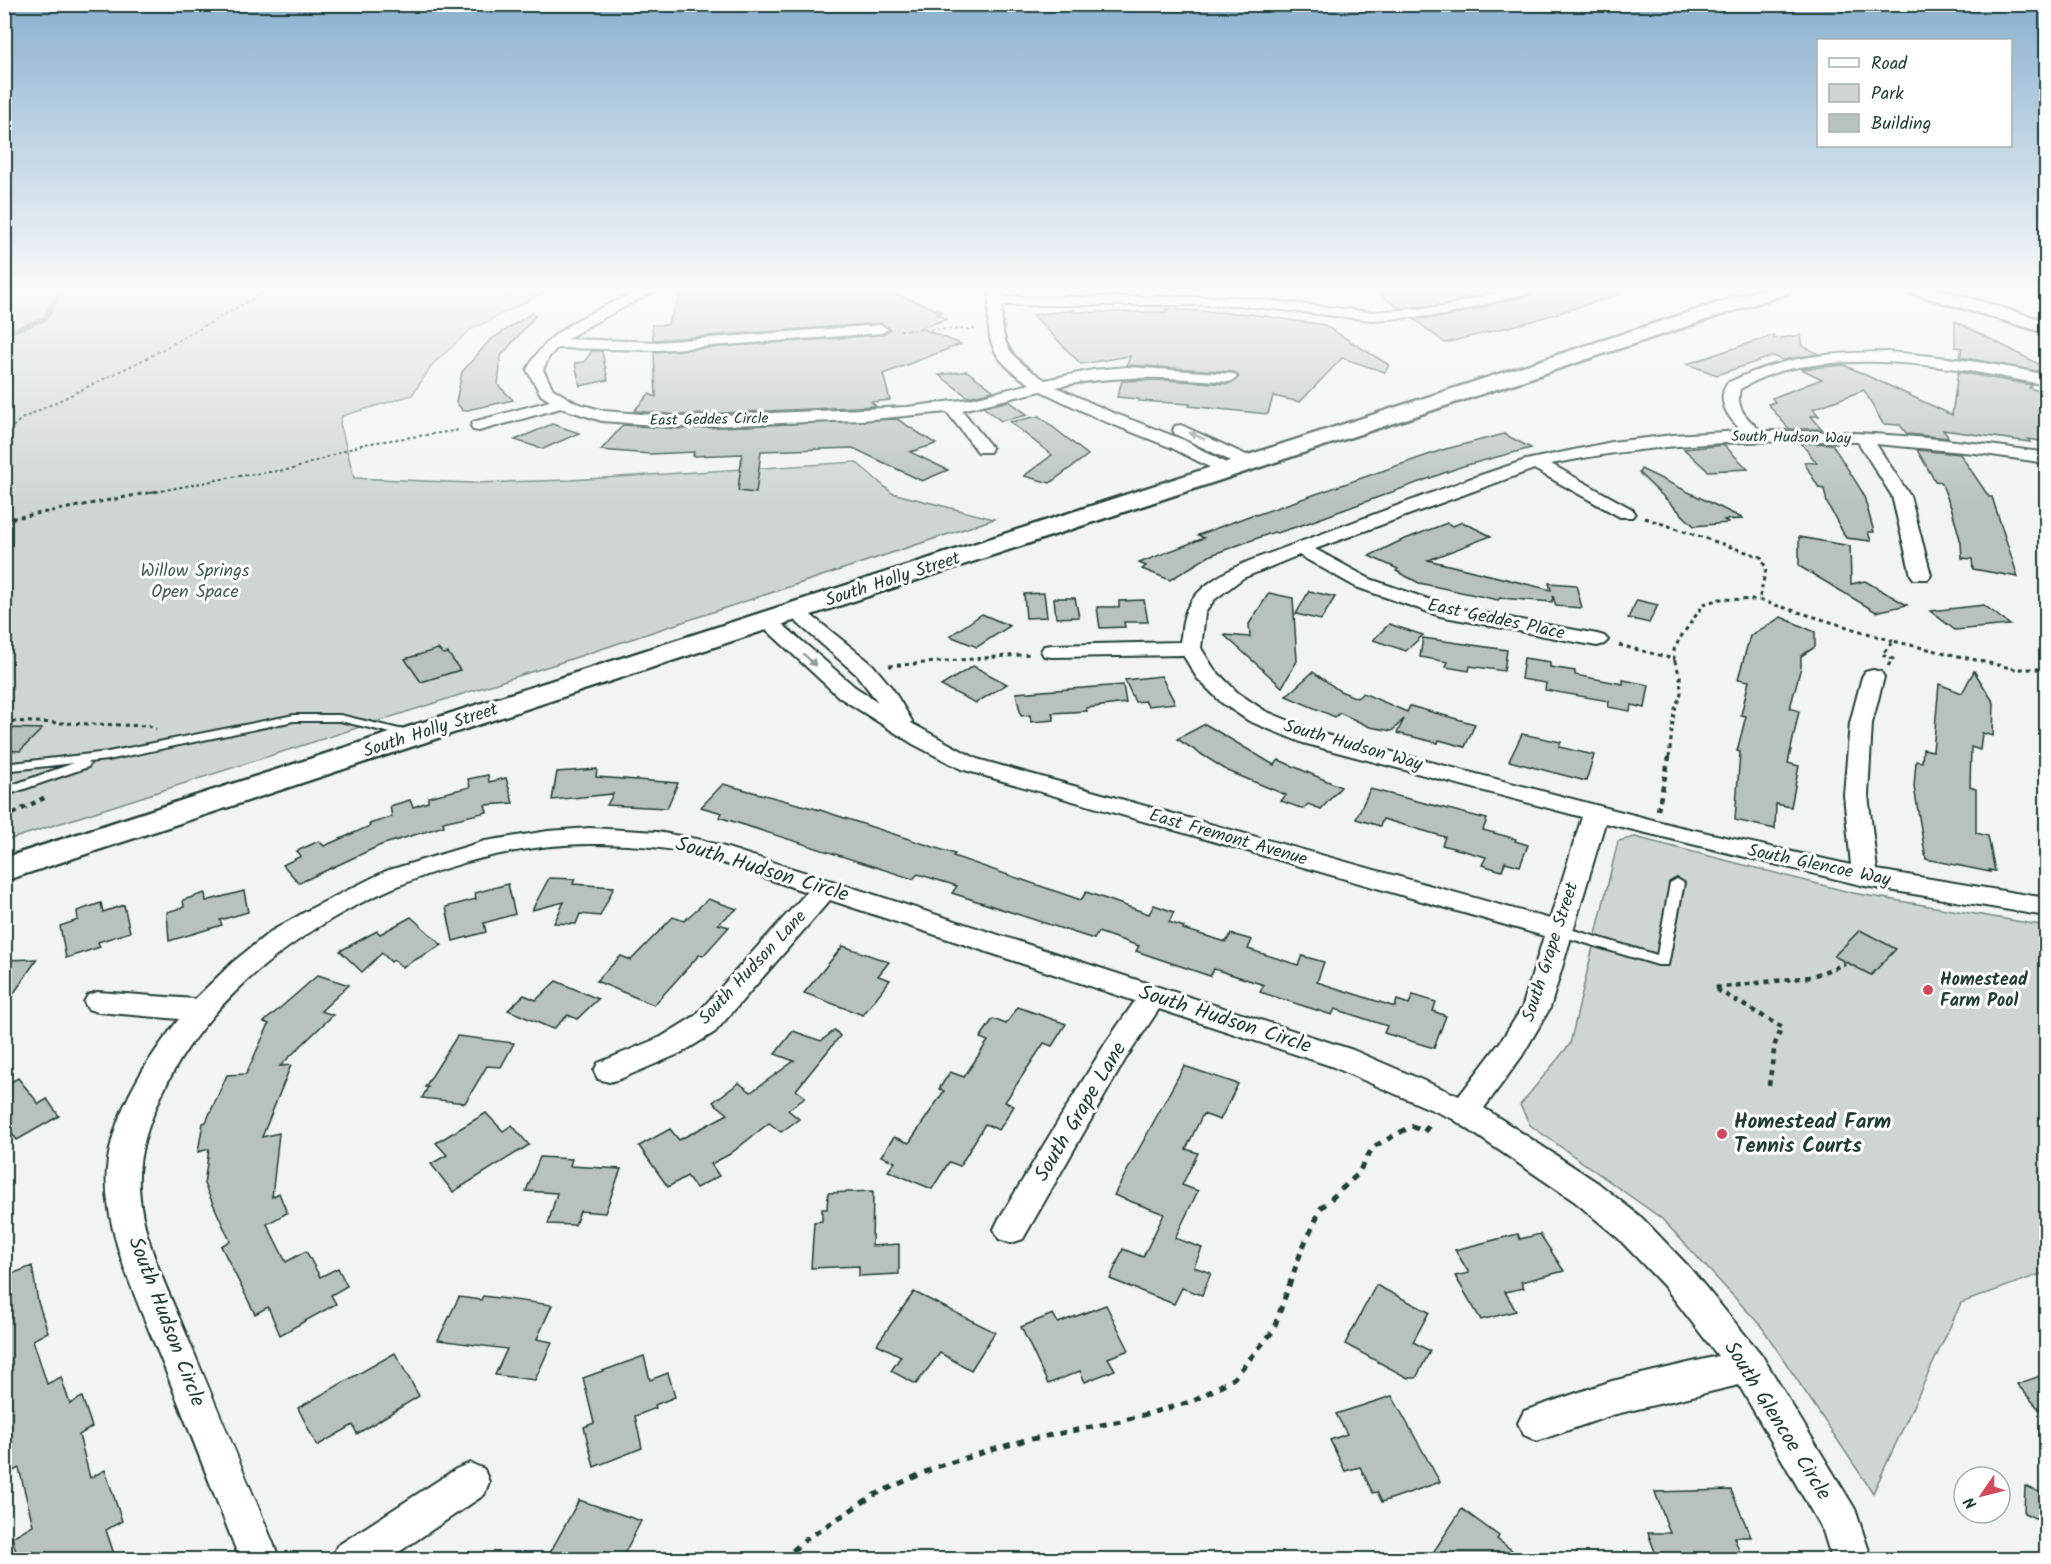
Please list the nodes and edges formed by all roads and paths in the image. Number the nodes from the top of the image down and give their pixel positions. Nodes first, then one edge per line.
1 (139, 362) edge
2 (538, 362) edge
3 (1012, 362) edge
4 (1558, 362) edge
5 (1805, 362) edge
6 (1959, 362) edge
7 (1229, 377) dead end
8 (2046, 380) edge
9 (1044, 387) junction
10 (561, 402) junction
11 (951, 407) junction
12 (1108, 415) junction
13 (479, 426) joint
14 (4, 435) edge
15 (1758, 436) junction
16 (1864, 439) junction
17 (984, 448) dead end
18 (2046, 458) edge
19 (1536, 463) junction
20 (1238, 467) junction
21 (1626, 513) joint
22 (4, 520) edge
23 (1300, 548) junction
24 (1921, 575) dead end
25 (1759, 600) junction
26 (781, 616) junction
27 (1597, 639) joint
28 (1893, 641) junction
29 (1190, 648) junction
30 (1052, 651) joint
31 (1674, 659) junction
32 (883, 661) dead end
33 (2046, 669) edge
34 (1873, 677) joint
35 (904, 726) junction
36 (416, 735) junction
37 (108, 756) junction
38 (4, 768) edge
39 (4, 792) edge
40 (1596, 811) junction
41 (1656, 827) junction
42 (4, 870) edge
43 (1866, 878) junction
44 (1677, 883) dead end
45 (826, 888) junction
46 (2046, 907) edge
47 (1560, 931) junction
48 (1845, 964) dead end
49 (1153, 996) junction
50 (98, 1002) dead end
51 (201, 1010) junction
52 (609, 1071) dead end
53 (1769, 1085) dead end
54 (1454, 1107) junction
55 (1011, 1229) dead end
56 (1748, 1366) junction
57 (1537, 1423) dead end
58 (470, 1482) dead end
59 (260, 1560) edge
60 (351, 1560) edge
61 (782, 1560) edge
62 (1852, 1560) edge

1 - 14 path
2 - 10 street, East Geddes Circle
3 - 9 street
4 - 20 main road, South Holly Street
5 - 15 street
6 - 8 street
7 - 9 street, East Geddes Circle
9 - 11 street, East Geddes Circle
9 - 12 street
10 - 11 street, East Geddes Circle
10 - 13 street
11 - 17 street
12 - 20 street
20 -> 12 street
13 - 22 path
15 - 16 street, South Hudson Way
15 - 19 street, South Hudson Way
16 - 18 street, South Hudson Way
16 - 24 street
19 - 21 street
19 - 23 street, South Hudson Way
20 - 26 main road, South Holly Street
21 - 25 path
23 - 27 street, East Geddes Place
23 - 29 street, South Hudson Way
25 - 28 path
25 - 31 path
26 -> 35 street, East Fremont Avenue
26 - 35 street, East Fremont Avenue
26 - 36 main road, South Holly Street
27 - 31 path
28 - 33 path
28 - 34 path
29 - 30 street
29 - 40 street, South Hudson Way
30 - 32 path
31 - 41 path
34 - 43 street
35 - 47 street, East Fremont Avenue
36 - 37 lane
36 - 42 main road, South Holly Street
37 - 38 lane
37 - 39 lane
40 - 41 street, South Glencoe Way
40 - 47 street, South Grape Street
41 - 43 street, South Glencoe Way
43 - 46 street, South Glencoe Way
44 - 47 lane
45 - 49 street, South Hudson Circle
45 - 51 street, South Hudson Circle
45 - 52 street, South Hudson Lane
47 - 54 street, South Grape Street
48 - 53 path
49 - 54 street, South Hudson Circle
49 - 55 street, South Grape Lane
50 - 51 street
51 - 59 street, South Hudson Circle
54 - 56 street, South Glencoe Circle
54 - 61 path
56 - 57 street
56 - 62 street, South Glencoe Circle
58 - 60 street

